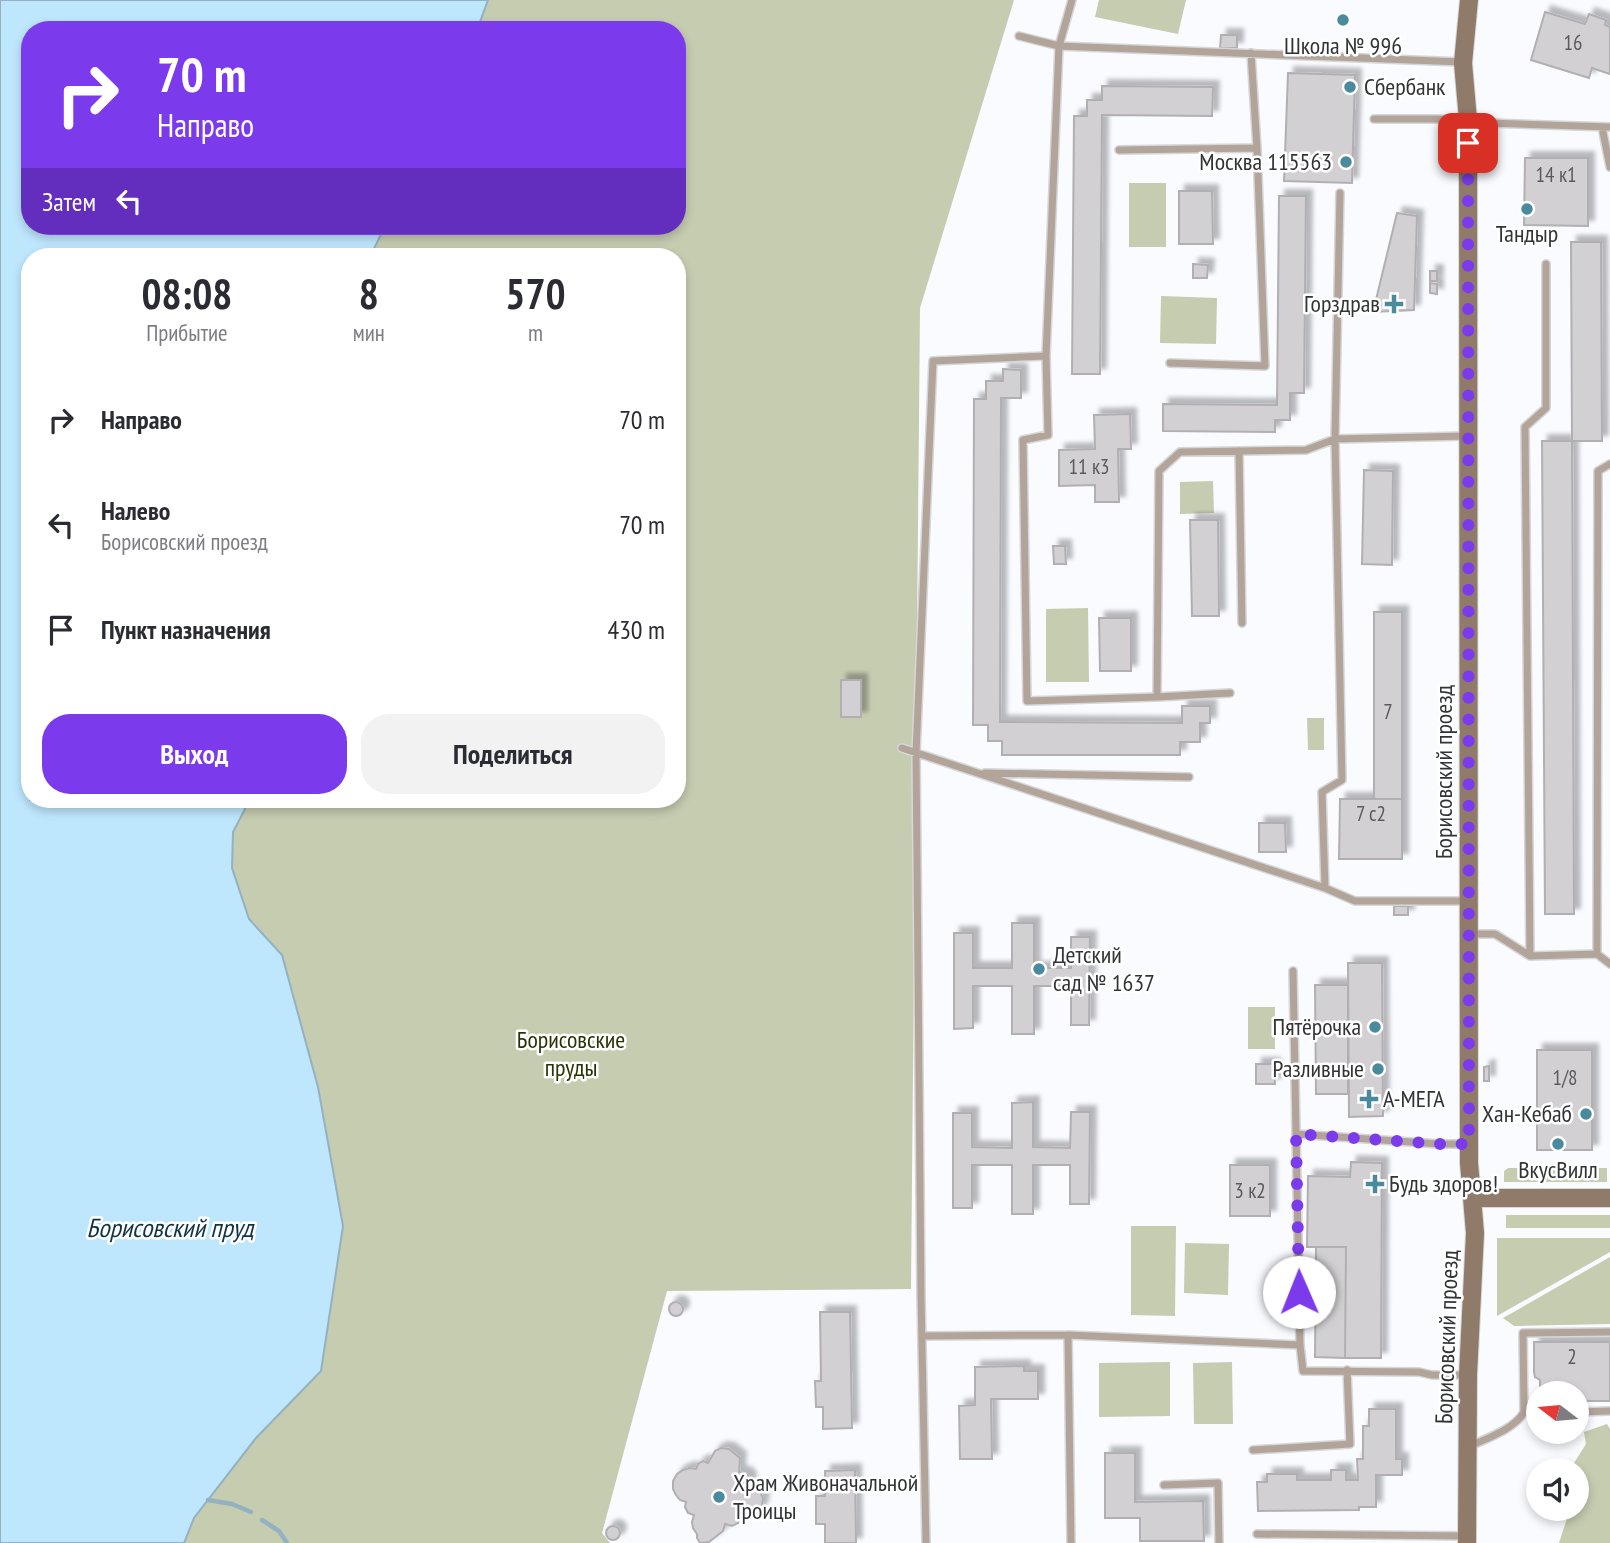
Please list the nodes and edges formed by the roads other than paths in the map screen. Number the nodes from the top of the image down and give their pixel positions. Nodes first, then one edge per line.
1 (1072, 0) edge
2 (1469, 0) edge
3 (1019, 36) dead end
4 (1059, 46) junction
5 (1251, 53) junction
6 (1463, 62) junction
7 (1374, 119) dead end
8 (1468, 120) junction
9 (1606, 127) edge
10 (1257, 148) junction
11 (1119, 150) dead end
12 (1610, 167) edge
13 (1339, 193) dead end
14 (1546, 264) dead end
15 (1046, 356) junction
16 (1171, 363) dead end
17 (1468, 436) junction
18 (1335, 439) junction
19 (1239, 451) junction
20 (1610, 464) edge
21 (1242, 623) dead end
22 (1230, 693) dead end
23 (1157, 696) junction
24 (902, 748) dead end
25 (916, 753) junction
26 (977, 773) junction
27 (1189, 777) dead end
28 (1325, 888) junction
29 (1469, 901) junction
30 (1469, 934) junction
31 (1597, 954) junction
32 (1530, 956) junction
33 (1610, 964) edge
34 (1293, 971) dead end
35 (1296, 1134) junction
36 (1469, 1144) junction
37 (1472, 1198) junction
38 (1610, 1198) edge
39 (1610, 1332) edge
40 (1068, 1335) junction
41 (923, 1336) junction
42 (1300, 1345) junction
43 (1347, 1370) junction
44 (1468, 1375) junction
45 (1610, 1411) edge
46 (1524, 1412) joint
47 (1589, 1412) edge
48 (1467, 1447) junction
49 (1253, 1450) dead end
50 (1164, 1485) dead end
51 (1257, 1534) dead end
52 (1467, 1539) edge
53 (926, 1543) edge
54 (1071, 1543) edge
55 (1219, 1543) edge

1 - 4 lane
2 - 6 street, Борисовский проезд
3 - 4 lane
4 - 5 lane
4 - 15 lane
5 - 6 lane
5 - 10 lane
6 - 8 street, Борисовский проезд
7 - 8 lane
8 - 9 lane
8 - 17 street, Борисовский проезд
9 - 12 lane
10 - 11 lane
10 - 16 lane
13 - 18 lane
14 - 32 lane
15 - 23 lane
15 - 25 lane
17 - 18 lane
17 - 29 street, Борисовский проезд
18 - 19 lane
18 - 28 lane
19 - 21 lane
19 - 23 lane
20 - 31 lane
22 - 23 lane
24 - 25 lane
25 - 26 lane
25 - 41 lane
26 - 27 lane
26 - 28 lane
28 - 29 lane
29 - 30 street, Борисовский проезд
30 - 32 lane
30 - 36 street, Борисовский проезд
31 - 32 lane
31 - 33 lane
34 - 35 lane
35 - 36 lane
35 - 42 lane
36 - 37 street, Борисовский проезд
37 - 38 street
37 - 44 street, Борисовский проезд
39 - 46 lane
40 - 41 lane
40 - 42 lane
40 - 54 lane
41 - 53 lane
42 - 43 lane
43 - 44 lane
43 - 49 lane
44 - 48 street, Борисовский проезд
45 - 47 lane
46 - 48 lane
48 - 52 street, Борисовский проезд
50 - 55 lane
51 - 52 lane

